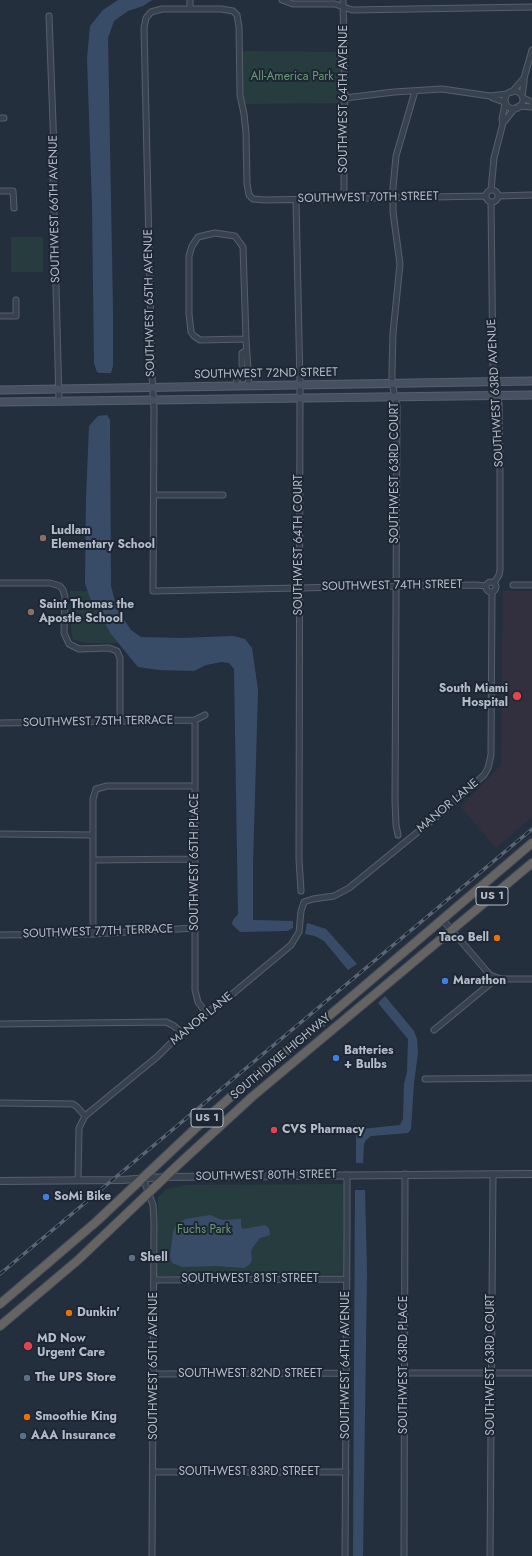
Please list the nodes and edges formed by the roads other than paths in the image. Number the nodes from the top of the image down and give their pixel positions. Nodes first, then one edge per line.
1 (190, 0) edge
2 (282, 0) edge
3 (343, 0) edge
4 (442, 0) edge
5 (532, 6) edge
6 (344, 7) junction
7 (442, 7) junction
8 (190, 9) junction
9 (50, 16) dead end
10 (532, 50) edge
11 (524, 78) junction
12 (416, 91) junction
13 (512, 92) junction
14 (506, 94) junction
15 (490, 96) junction
16 (522, 97) junction
17 (345, 98) junction
18 (532, 102) edge
19 (505, 103) junction
20 (517, 107) junction
21 (532, 107) edge
22 (502, 123) junction
23 (491, 190) junction
24 (0, 191) edge
25 (532, 195) edge
26 (486, 196) junction
27 (498, 196) junction
28 (344, 198) junction
29 (393, 198) junction
30 (296, 200) junction
31 (491, 202) junction
32 (14, 208) dead end
33 (16, 300) dead end
34 (0, 316) edge
35 (246, 339) junction
36 (246, 351) junction
37 (532, 381) edge
38 (495, 382) junction
39 (392, 383) junction
40 (300, 385) junction
41 (234, 386) junction
42 (249, 386) junction
43 (152, 387) junction
44 (59, 389) junction
45 (0, 390) edge
46 (497, 394) junction
47 (532, 395) edge
48 (395, 396) junction
49 (300, 397) junction
50 (153, 400) junction
51 (0, 402) edge
52 (59, 402) junction
53 (223, 495) dead end
54 (154, 496) junction
55 (0, 583) edge
56 (494, 583) junction
57 (513, 585) dead end
58 (532, 585) edge
59 (395, 586) junction
60 (486, 586) junction
61 (299, 588) junction
62 (153, 592) joint
63 (492, 592) junction
64 (206, 715) dead end
65 (195, 720) junction
66 (120, 722) junction
67 (0, 723) edge
68 (488, 768) joint
69 (195, 786) junction
70 (0, 834) edge
71 (93, 835) junction
72 (398, 835) dead end
73 (532, 843) edge
74 (195, 858) junction
75 (93, 860) junction
76 (532, 863) edge
77 (301, 891) dead end
78 (442, 919) junction
79 (195, 928) junction
80 (452, 930) junction
81 (93, 934) junction
82 (0, 936) edge
83 (497, 978) junction
84 (532, 979) edge
85 (206, 1012) junction
86 (323, 1021) junction
87 (0, 1024) edge
88 (434, 1030) dead end
89 (182, 1033) junction
90 (297, 1060) junction
91 (532, 1078) edge
92 (425, 1079) dead end
93 (0, 1104) edge
94 (85, 1116) junction
95 (405, 1174) junction
96 (493, 1174) junction
97 (532, 1174) edge
98 (345, 1175) junction
99 (165, 1176) junction
100 (143, 1178) junction
101 (78, 1180) junction
102 (0, 1181) edge
103 (148, 1194) junction
104 (347, 1279) junction
105 (154, 1280) junction
106 (0, 1304) edge
107 (0, 1326) edge
108 (346, 1373) junction
109 (404, 1373) junction
110 (491, 1373) junction
111 (532, 1373) edge
112 (154, 1374) junction
113 (153, 1472) junction
114 (346, 1472) junction
115 (152, 1556) edge
116 (345, 1556) edge
117 (404, 1556) edge
118 (490, 1556) edge

1 - 8 street
2 - 6 street
3 - 6 street, SOUTHWEST 64TH AVENUE
4 - 7 street
5 - 7 street
6 - 7 street
6 - 17 street, SOUTHWEST 64TH AVENUE
8 - 30 street, SOUTHWEST 70TH STREET
8 - 43 street, SOUTHWEST 65TH AVENUE
9 - 44 street, SOUTHWEST 66TH AVENUE
10 - 11 street
11 - 13 street
11 - 16 street
12 - 15 street
12 - 17 street
12 - 29 street, SOUTHWEST 63RD COURT
13 - 14 street
13 - 16 street
14 - 15 street
14 - 19 street
15 - 19 street
16 - 18 street
16 - 20 street
17 - 28 street, SOUTHWEST 64TH AVENUE
19 - 20 street
19 - 22 street
20 - 21 street
20 - 22 street
22 - 23 street
23 - 26 street
23 - 27 street
24 - 32 street
25 - 27 street
26 - 29 street, SOUTHWEST 70TH STREET
26 - 31 street
27 - 31 street
28 - 29 street, SOUTHWEST 70TH STREET
28 - 30 street, SOUTHWEST 70TH STREET
29 - 39 street, SOUTHWEST 63RD COURT
30 - 40 street, SOUTHWEST 64TH COURT
31 - 38 street, SOUTHWEST 63RD AVENUE
33 - 34 street
35 - 35 street
35 - 36 street
36 - 41 street
36 - 42 street
37 - 38 main road, SOUTHWEST 72ND STREET
38 - 39 main road, SOUTHWEST 72ND STREET
38 - 46 street, SOUTHWEST 63RD AVENUE
39 - 40 main road, SOUTHWEST 72ND STREET
39 - 48 street, SOUTHWEST 63RD COURT
40 - 42 main road, SOUTHWEST 72ND STREET
40 - 49 street, SOUTHWEST 64TH COURT
41 - 42 main road, SOUTHWEST 72ND STREET
41 - 43 main road, SOUTHWEST 72ND STREET
43 - 44 main road, SOUTHWEST 72ND STREET
43 - 50 street, SOUTHWEST 65TH AVENUE
44 - 45 main road, SOUTHWEST 72ND STREET
44 - 52 street, SOUTHWEST 66TH AVENUE
46 - 47 main road, SOUTHWEST 72ND STREET
46 - 48 main road, SOUTHWEST 72ND STREET
46 - 56 street, SOUTHWEST 63RD AVENUE
48 - 49 main road, SOUTHWEST 72ND STREET
48 - 59 street, SOUTHWEST 63RD COURT
49 - 50 main road, SOUTHWEST 72ND STREET
49 - 61 street, SOUTHWEST 64TH COURT
50 - 52 main road, SOUTHWEST 72ND STREET
50 - 54 street, SOUTHWEST 65TH AVENUE
51 - 52 main road, SOUTHWEST 72ND STREET
53 - 54 street
54 - 62 street, SOUTHWEST 65TH AVENUE
55 - 66 street
56 - 60 street
56 - 63 street, SOUTHWEST 63RD AVENUE
57 - 58 street
59 - 60 street, SOUTHWEST 74TH STREET
59 - 61 street, SOUTHWEST 74TH STREET
59 - 72 street, SOUTHWEST 63RD COURT
60 - 63 street
61 - 62 street, SOUTHWEST 74TH STREET
61 - 77 street, SOUTHWEST 64TH COURT
63 - 68 street, SOUTHWEST 63RD AVENUE
64 - 65 street
65 - 66 street, SOUTHWEST 75TH TERRACE
65 - 69 street, SOUTHWEST 65TH PLACE
66 - 67 street, SOUTHWEST 75TH TERRACE
68 - 85 street, MANOR LANE
69 - 71 street
69 - 74 street, SOUTHWEST 65TH PLACE
70 - 71 street
71 - 75 street
73 - 78 highway, SOUTH DIXIE HIGHWAY / US 1
74 - 75 street
74 - 79 street, SOUTHWEST 65TH PLACE
75 - 81 street
76 - 80 highway, SOUTH DIXIE HIGHWAY / US 1
78 - 80 street
78 - 86 highway, SOUTH DIXIE HIGHWAY / US 1
79 - 81 street, SOUTHWEST 77TH TERRACE
79 - 85 street, SOUTHWEST 65TH PLACE
80 - 83 street
80 - 90 highway, SOUTH DIXIE HIGHWAY / US 1
81 - 82 street, SOUTHWEST 77TH TERRACE
83 - 84 street
83 - 88 street
85 - 89 street, MANOR LANE
86 - 90 highway
86 - 100 highway, SOUTH DIXIE HIGHWAY / US 1
87 - 89 street
89 - 94 street, MANOR LANE
90 - 99 highway, SOUTH DIXIE HIGHWAY / US 1
91 - 92 street
93 - 94 street
94 - 101 street
95 - 96 street, SOUTHWEST 80TH STREET
95 - 98 street, SOUTHWEST 80TH STREET
95 - 109 street, SOUTHWEST 63RD PLACE
96 - 97 street, SOUTHWEST 80TH STREET
96 - 110 street, SOUTHWEST 63RD COURT
98 - 99 street, SOUTHWEST 80TH STREET
98 - 104 street, SOUTHWEST 64TH AVENUE
99 - 100 street, SOUTHWEST 80TH STREET
99 - 103 highway, SOUTH DIXIE HIGHWAY / US 1
100 - 101 street, SOUTHWEST 80TH STREET
100 - 103 street, SOUTHWEST 65TH AVENUE
100 - 106 highway, SOUTH DIXIE HIGHWAY / US 1
101 - 102 street, SOUTHWEST 80TH STREET
103 - 105 street, SOUTHWEST 65TH AVENUE
103 - 107 highway, SOUTH DIXIE HIGHWAY / US 1
104 - 105 street, SOUTHWEST 81ST STREET
104 - 108 street, SOUTHWEST 64TH AVENUE
105 - 112 street, SOUTHWEST 65TH AVENUE
108 - 112 street, SOUTHWEST 82ND STREET
108 - 114 street, SOUTHWEST 64TH AVENUE
109 - 110 street
109 - 117 street, SOUTHWEST 63RD PLACE
110 - 111 street
110 - 118 street, SOUTHWEST 63RD COURT
112 - 113 street, SOUTHWEST 65TH AVENUE
113 - 114 street, SOUTHWEST 83RD STREET
113 - 115 street, SOUTHWEST 65TH AVENUE
114 - 116 street, SOUTHWEST 64TH AVENUE

